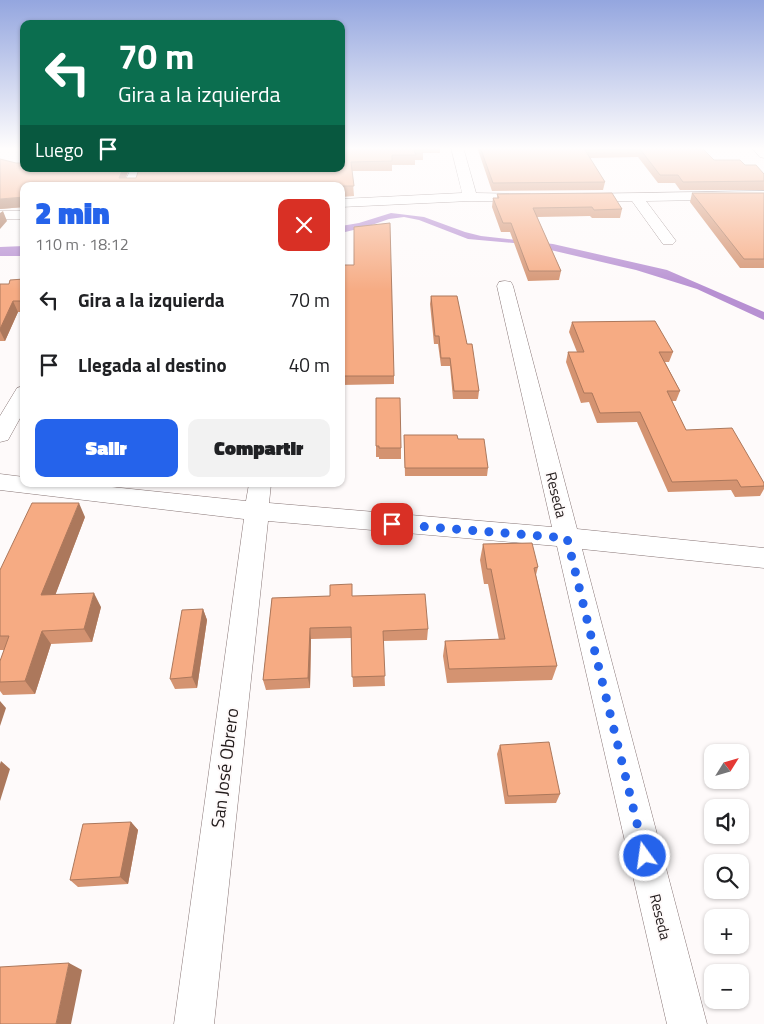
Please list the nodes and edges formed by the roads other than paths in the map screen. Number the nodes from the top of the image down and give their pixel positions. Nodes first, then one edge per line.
1 (764, 195) edge
2 (470, 197) joint
3 (636, 197) junction
4 (548, 198) edge
5 (566, 198) edge
6 (345, 203) edge
7 (0, 215) edge
8 (20, 216) edge
9 (668, 241) dead end
10 (504, 286) dead end
11 (20, 399) edge
12 (0, 435) edge
13 (0, 482) edge
14 (20, 483) edge
15 (81, 487) edge
16 (258, 498) edge
17 (567, 538) junction
18 (764, 558) edge
19 (194, 1024) edge
20 (687, 1024) edge

1 - 3 street
2 - 4 street
2 - 6 street
3 - 5 street
3 - 9 street
7 - 8 street
10 - 17 street, Reseda
11 - 12 street
13 - 14 street
15 - 16 street
16 - 17 street
16 - 19 street, San José Obrero
17 - 18 street
17 - 20 street, Reseda

